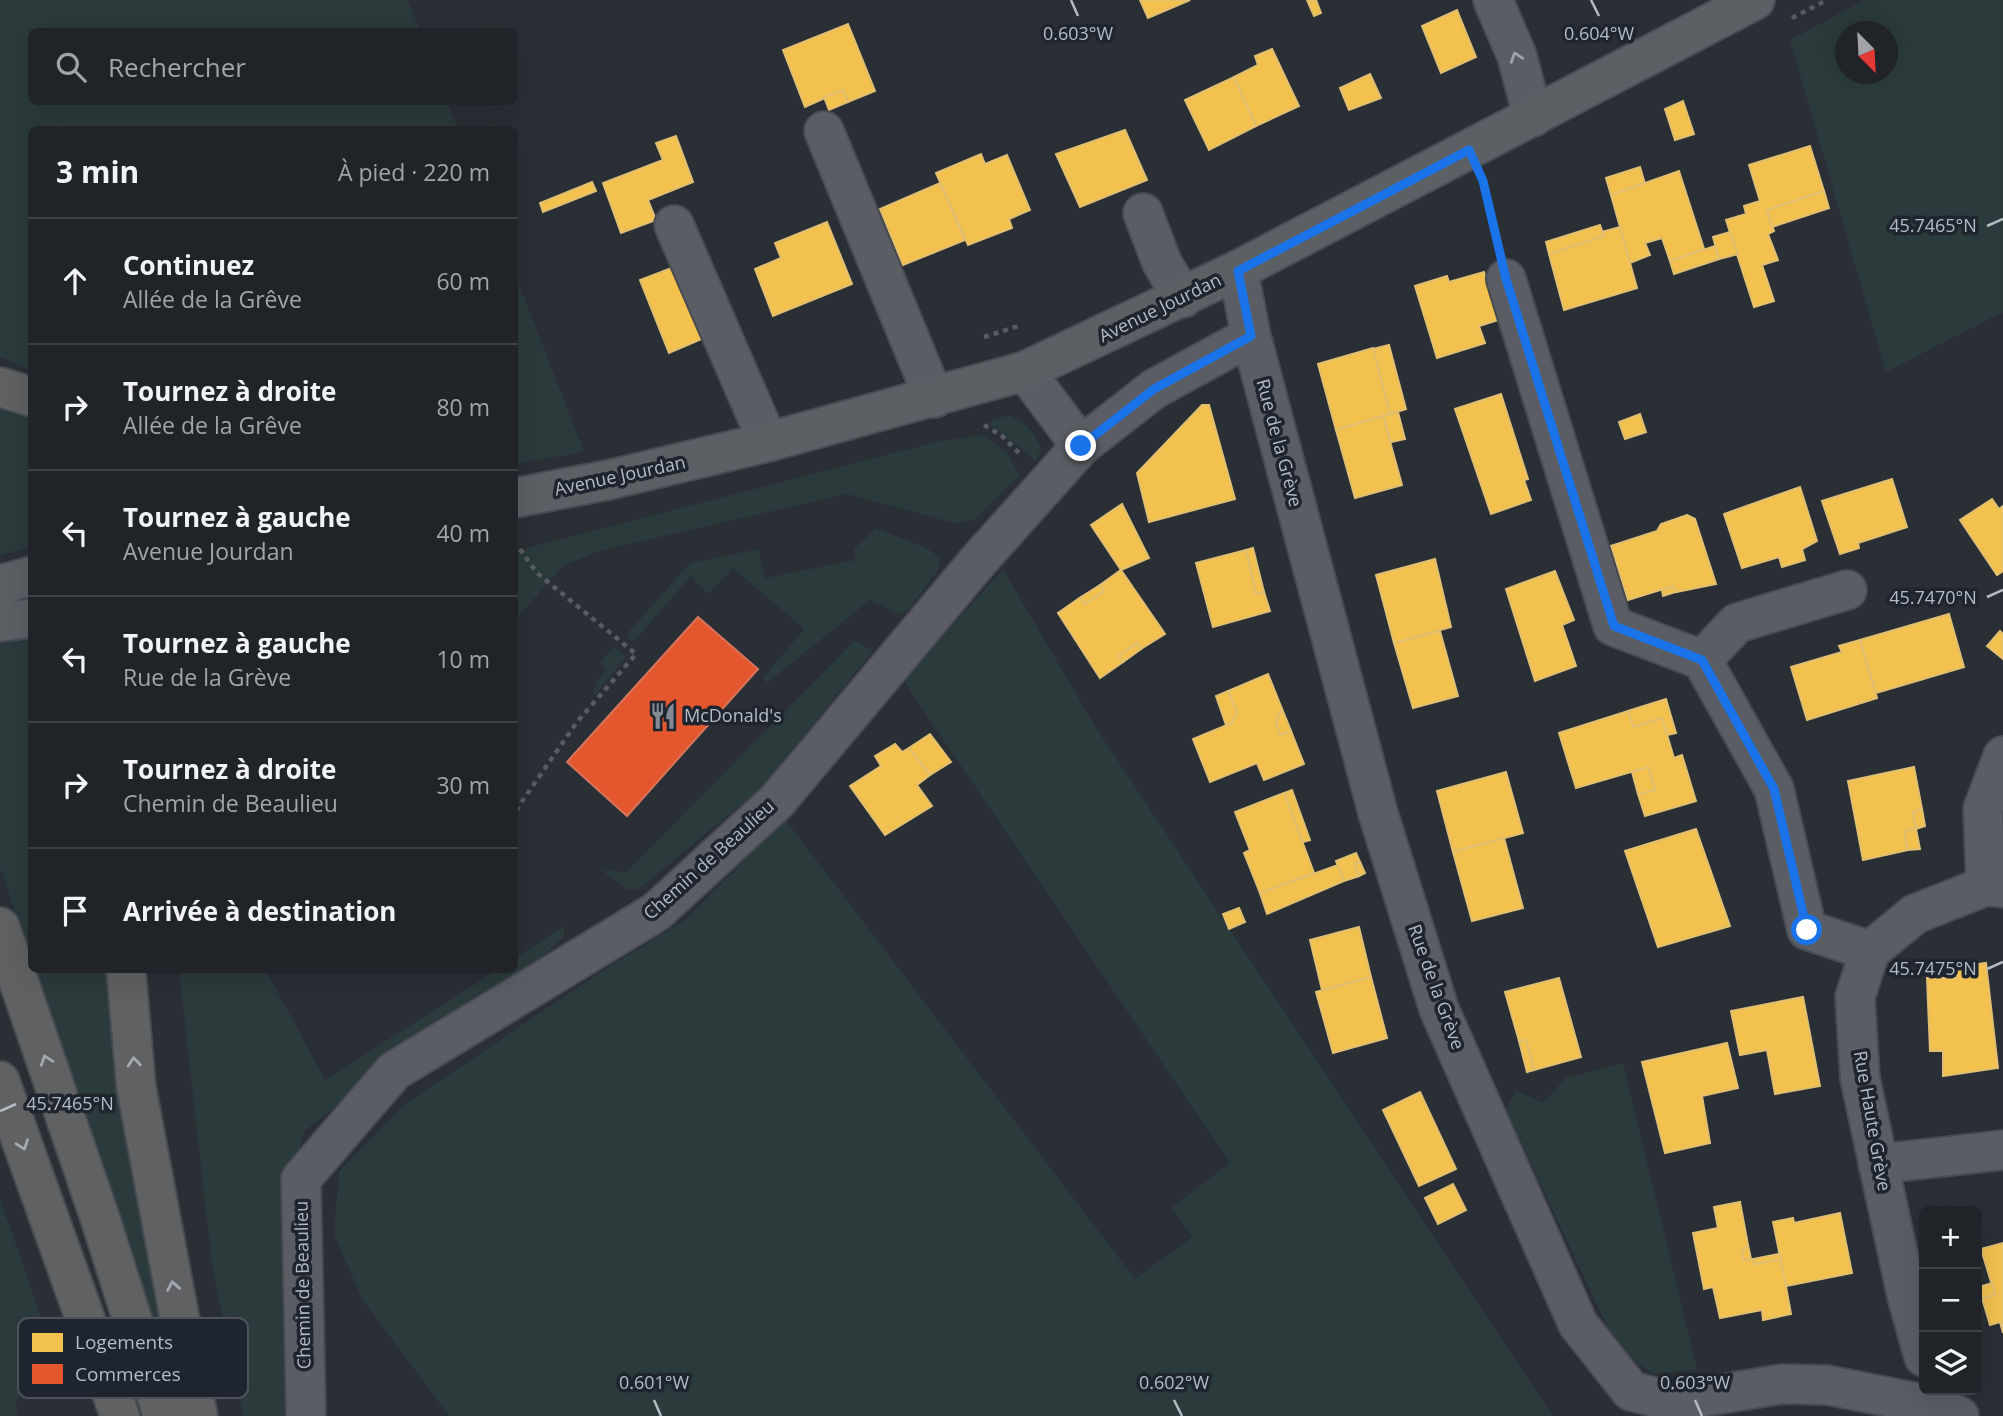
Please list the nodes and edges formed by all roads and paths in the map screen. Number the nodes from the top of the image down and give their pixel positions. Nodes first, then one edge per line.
1 (1493, 0) edge
2 (1752, 1) edge
3 (1533, 117) junction
4 (824, 131) dead end
5 (1469, 150) junction
6 (1143, 213) dead end
7 (674, 225) dead end
8 (1238, 271) junction
9 (1506, 279) joint
10 (1183, 298) junction
11 (1024, 324) dead end
12 (1251, 336) junction
13 (975, 341) dead end
14 (1025, 371) junction
15 (0, 387) edge
16 (28, 396) edge
17 (934, 398) junction
18 (982, 423) dead end
19 (768, 442) junction
20 (1081, 446) junction
21 (1049, 482) junction
22 (518, 497) edge
23 (518, 547) edge
24 (28, 577) edge
25 (0, 585) edge
26 (1847, 590) dead end
27 (28, 618) edge
28 (0, 622) edge
29 (1702, 660) junction
30 (2003, 756) edge
31 (518, 807) edge
32 (1995, 887) edge
33 (0, 927) edge
34 (1870, 951) junction
35 (125, 973) edge
36 (0, 1081) edge
37 (2003, 1150) edge
38 (1878, 1164) junction
39 (85, 1318) edge
40 (132, 1318) edge
41 (180, 1318) edge
42 (1919, 1339) edge
43 (114, 1398) edge
44 (157, 1398) edge
45 (195, 1398) edge
46 (1819, 1401) edge
47 (1943, 1404) edge
48 (120, 1416) edge
49 (163, 1416) edge
50 (198, 1416) edge
51 (306, 1416) edge

3 -> 1 street
2 - 3 main road, Avenue Jourdan
3 - 5 main road, Avenue Jourdan
4 - 17 street
5 - 8 main road, Avenue Jourdan
5 - 9 path
6 - 10 street
7 - 19 street
8 - 10 main road, Avenue Jourdan
8 - 12 street, Rue de la Grève
9 - 29 street
10 - 14 main road, Avenue Jourdan
11 - 13 path
12 - 20 street, Chemin de Beaulieu
12 - 46 street, Rue de la Grève
14 - 17 main road, Avenue Jourdan
14 - 20 street
15 - 16 highway
17 - 19 main road, Avenue Jourdan
18 - 21 path
19 - 22 main road, Avenue Jourdan
20 - 21 street, Chemin de Beaulieu
21 - 51 street, Chemin de Beaulieu
23 - 31 path
24 - 25 main road
26 - 29 street
27 - 28 main road
29 - 34 street
30 - 32 street
32 - 34 street
40 -> 33 highway
34 - 38 street, Rue Haute Grève
41 -> 35 highway
36 -> 39 highway
37 - 38 street
38 - 42 street, Rue Haute Grève
43 -> 48 highway
49 -> 44 highway
50 -> 45 highway
46 - 47 street, Rue de la Grève

